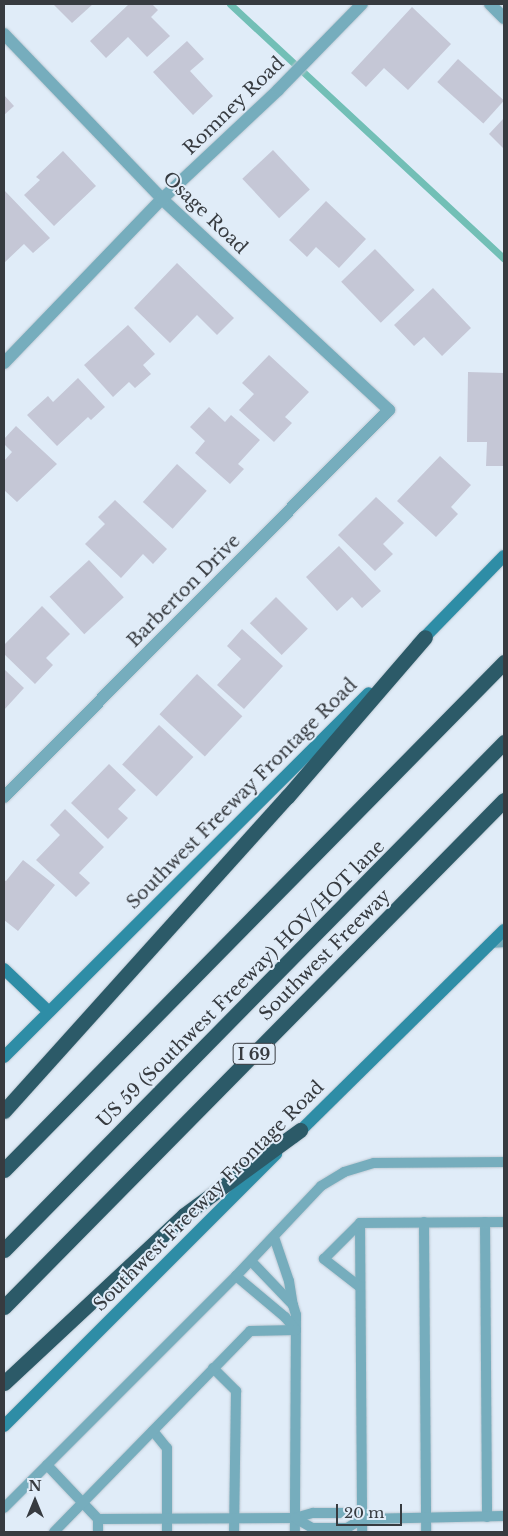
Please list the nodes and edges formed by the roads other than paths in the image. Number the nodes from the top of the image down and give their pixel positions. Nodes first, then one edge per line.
1 (362, 4) edge
2 (490, 4) edge
3 (504, 18) edge
4 (4, 34) edge
5 (162, 199) junction
6 (4, 363) edge
7 (389, 410) joint
8 (504, 556) edge
9 (424, 638) junction
10 (504, 662) edge
11 (504, 742) edge
12 (4, 797) edge
13 (504, 800) edge
14 (504, 930) edge
15 (498, 942) edge
16 (4, 969) edge
17 (48, 1011) junction
18 (4, 1057) edge
19 (4, 1111) edge
20 (300, 1130) junction
21 (504, 1162) edge
22 (4, 1170) edge
23 (424, 1222) junction
24 (485, 1222) junction
25 (504, 1222) edge
26 (360, 1224) junction
27 (274, 1237) junction
28 (4, 1250) edge
29 (251, 1261) junction
30 (236, 1276) junction
31 (360, 1287) junction
32 (293, 1305) junction
33 (4, 1307) edge
34 (296, 1330) junction
35 (214, 1368) junction
36 (4, 1383) edge
37 (4, 1426) edge
38 (152, 1431) junction
39 (47, 1464) junction
40 (84, 1502) junction
41 (4, 1508) edge
42 (504, 1516) edge
43 (426, 1517) junction
44 (487, 1517) junction
45 (98, 1518) junction
46 (167, 1518) junction
47 (234, 1518) junction
48 (295, 1518) junction
49 (362, 1518) junction
50 (54, 1532) edge
51 (98, 1532) edge
52 (167, 1532) edge
53 (234, 1532) edge
54 (295, 1532) edge
55 (362, 1532) edge
56 (426, 1532) edge

1 - 5 street, Romney Road
2 - 3 street
4 - 5 street, Osage Road
5 - 6 street, Romney Road
5 - 7 street, Osage Road
7 - 12 street, Barberton Drive
8 - 9 main road, Southwest Freeway Frontage Road
9 - 17 main road, Southwest Freeway Frontage Road
9 - 19 highway
10 - 22 highway
11 - 28 highway, US 59 (Southwest Freeway) HOV/HOT lane
13 - 33 highway, Southwest Freeway / I 69
14 - 15 main road, Southwest Freeway Frontage Road
15 - 20 main road, Southwest Freeway Frontage Road
16 - 17 main road
17 - 18 main road, Southwest Freeway Frontage Road
20 - 36 highway
20 - 37 main road, Southwest Freeway Frontage Road
21 - 27 lane
23 - 24 lane
23 - 26 lane
23 - 43 lane
24 - 25 lane
24 - 44 lane
26 - 31 lane
26 - 31 lane
27 - 29 lane
27 - 32 lane
29 - 30 lane
29 - 32 lane
30 - 34 lane
30 - 39 lane
31 - 49 lane
32 - 34 lane
34 - 35 lane
34 - 48 lane
35 - 38 lane
35 - 47 lane
38 - 40 lane
38 - 46 lane
39 - 40 lane
39 - 41 lane
40 - 45 lane
40 - 50 lane
42 - 44 lane
43 - 44 lane
43 - 49 lane
43 - 56 lane
45 - 46 lane
45 - 51 lane
46 - 47 lane
46 - 52 lane
47 - 48 lane
47 - 53 lane
48 - 49 lane
48 - 49 lane
48 - 54 lane
49 - 55 lane

